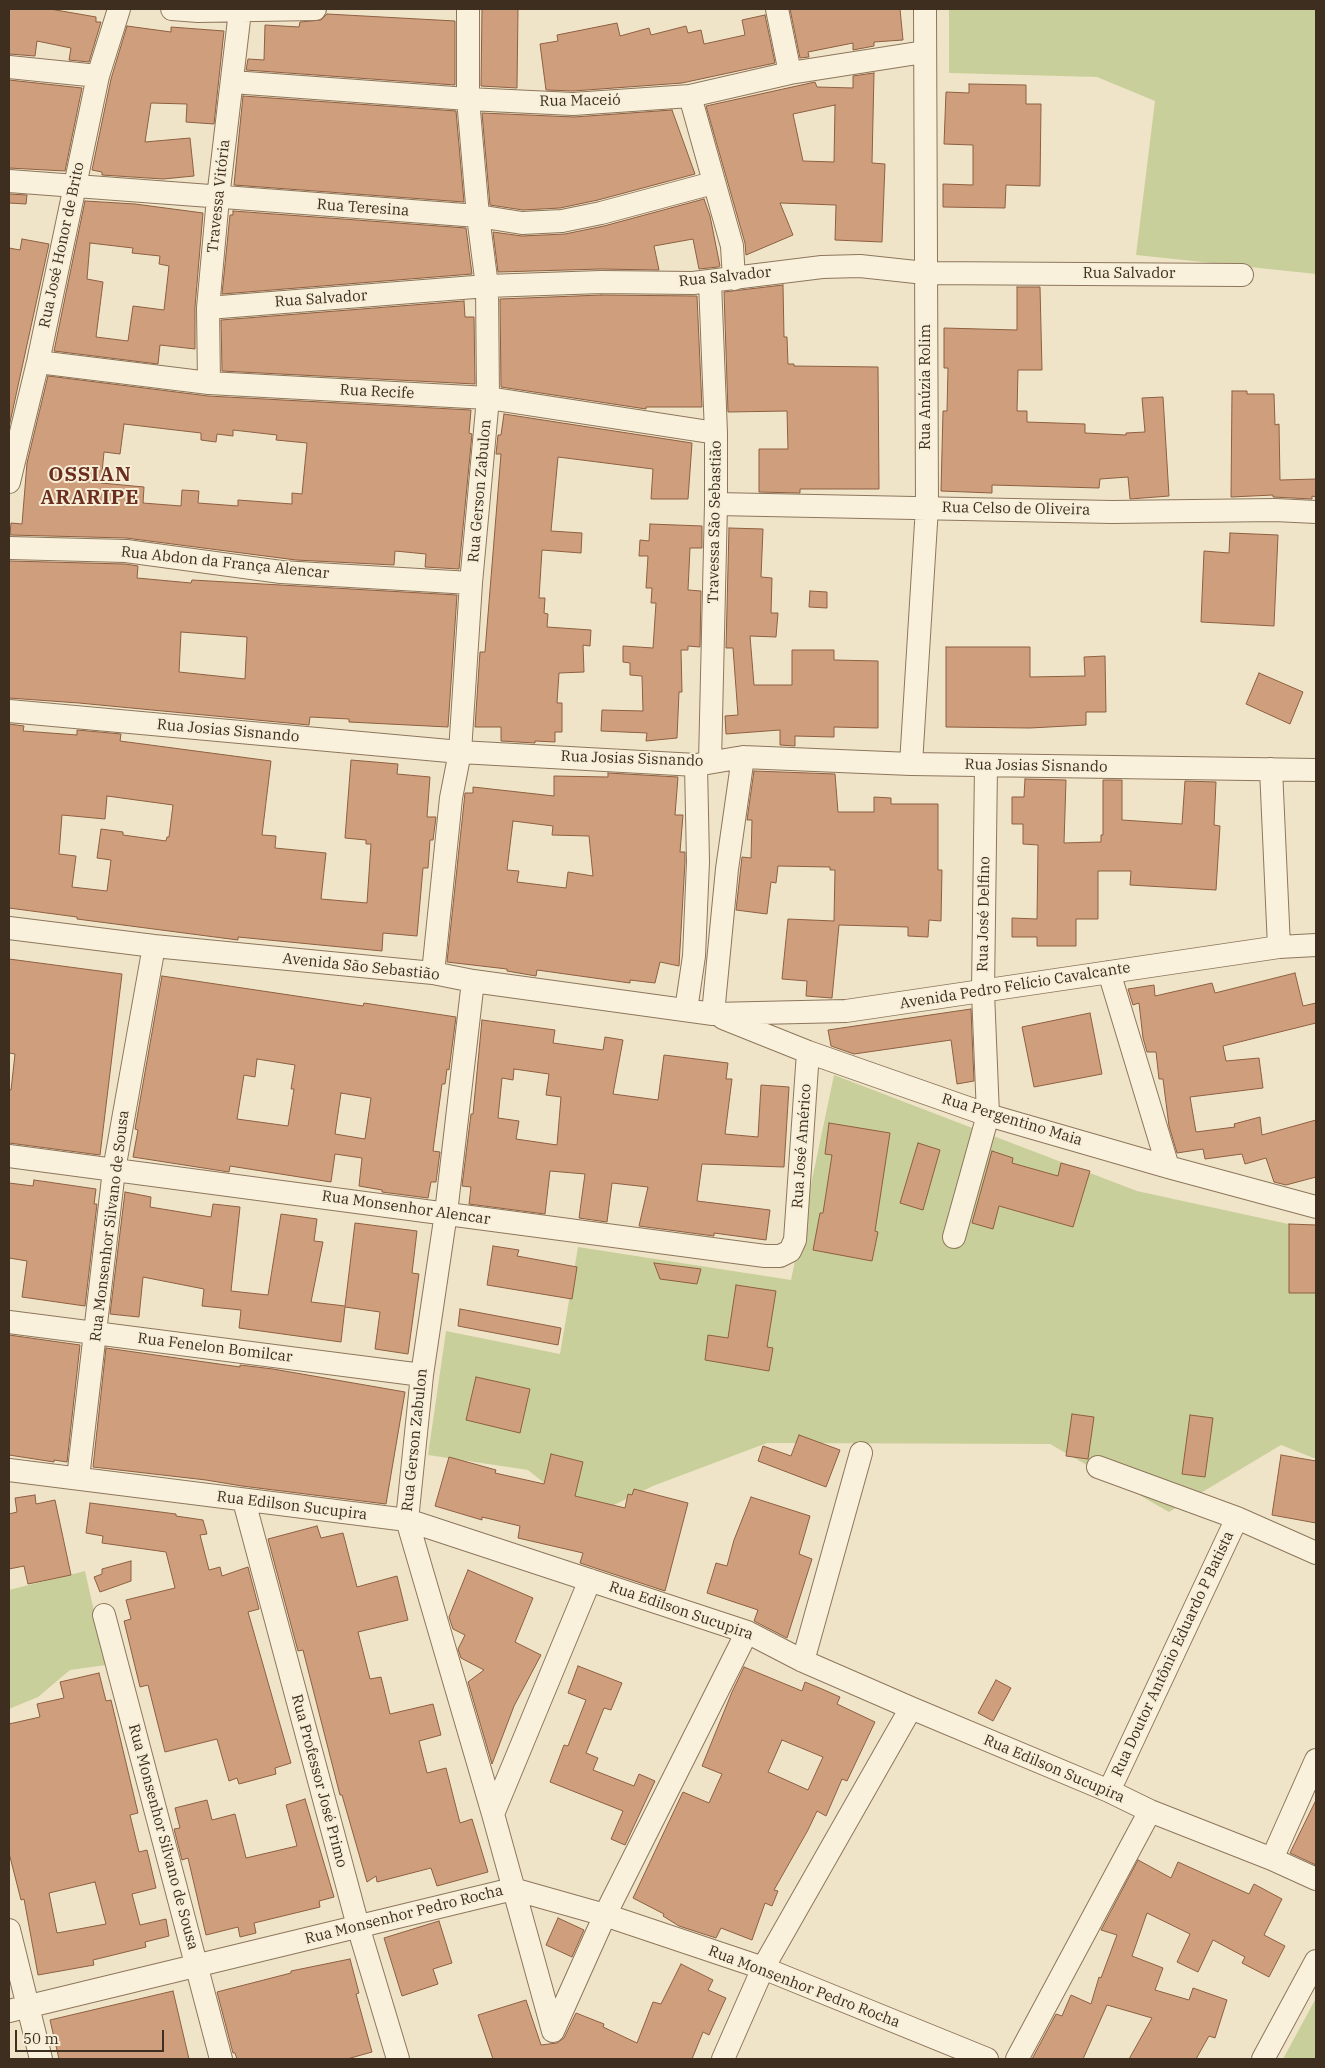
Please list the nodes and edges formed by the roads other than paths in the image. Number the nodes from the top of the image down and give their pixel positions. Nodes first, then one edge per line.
1 (118, 9) edge
2 (172, 9) edge
3 (315, 9) edge
4 (468, 9) edge
5 (777, 9) edge
6 (925, 9) edge
7 (240, 11) junction
8 (924, 52) junction
9 (9, 67) edge
10 (790, 73) junction
11 (98, 76) junction
12 (232, 82) junction
13 (690, 96) junction
14 (468, 99) junction
15 (9, 181) edge
16 (713, 183) junction
17 (73, 187) junction
18 (218, 198) junction
19 (478, 216) junction
20 (925, 273) junction
21 (1242, 275) dead end
22 (734, 279) junction
23 (710, 282) junction
24 (487, 286) junction
25 (208, 308) junction
26 (38, 362) junction
27 (209, 383) junction
28 (488, 398) junction
29 (716, 433) junction
30 (14, 434) edge
31 (9, 482) edge
32 (716, 504) junction
33 (927, 507) junction
34 (1316, 512) edge
35 (9, 548) edge
36 (472, 582) junction
37 (9, 711) edge
38 (460, 752) junction
39 (743, 757) junction
40 (703, 763) junction
41 (911, 764) junction
42 (986, 766) junction
43 (1271, 769) junction
44 (1316, 770) edge
45 (9, 928) edge
46 (1316, 945) edge
47 (154, 946) junction
48 (1279, 947) junction
49 (1109, 972) junction
50 (433, 973) junction
51 (473, 981) junction
52 (983, 992) junction
53 (686, 1010) junction
54 (713, 1014) junction
55 (808, 1052) junction
56 (988, 1114) junction
57 (9, 1156) edge
58 (1168, 1167) junction
59 (114, 1170) junction
60 (1316, 1207) edge
61 (446, 1213) junction
62 (954, 1237) dead end
63 (795, 1240) joint
64 (9, 1322) edge
65 (96, 1333) junction
66 (422, 1374) junction
67 (861, 1453) dead end
68 (1098, 1467) dead end
69 (9, 1470) edge
70 (78, 1478) junction
71 (244, 1501) junction
72 (1237, 1518) junction
73 (407, 1520) junction
74 (1316, 1553) edge
75 (590, 1580) junction
76 (104, 1615) dead end
77 (747, 1632) junction
78 (803, 1661) junction
79 (911, 1708) junction
80 (1316, 1760) edge
81 (1109, 1791) junction
82 (1150, 1811) junction
83 (493, 1814) junction
84 (1272, 1859) junction
85 (1316, 1879) edge
86 (513, 1888) junction
87 (605, 1915) junction
88 (358, 1926) junction
89 (9, 1930) edge
90 (1316, 1961) edge
91 (196, 1965) junction
92 (763, 1968) junction
93 (19, 2008) edge
94 (41, 2059) edge
95 (221, 2059) edge
96 (398, 2059) edge
97 (723, 2059) edge
98 (987, 2059) edge
99 (1018, 2059) edge
100 (1263, 2059) edge

1 - 11 street, Rua José Honor de Brito
2 - 7 street
3 - 7 street
4 - 14 street, Rua Gerson Zabulon
5 - 10 street
6 - 8 street, Rua Anúzia Rolim
7 - 12 street, Travessa Vitória
8 - 10 street, Rua Maceió
8 - 20 street, Rua Anúzia Rolim
9 - 11 street
10 - 13 street, Rua Maceió
11 - 17 street, Rua José Honor de Brito
12 - 14 street, Rua Maceió
12 - 18 street, Travessa Vitória
13 - 14 street, Rua Maceió
13 - 16 street
14 - 19 street, Rua Gerson Zabulon
15 - 17 street, Rua Teresina
16 - 19 street, Rua Teresina
16 - 22 street
17 - 18 street, Rua Teresina
17 - 26 street, Rua José Honor de Brito
18 - 19 street, Rua Teresina
18 - 25 street, Travessa Vitória
19 - 24 street, Rua Gerson Zabulon
20 - 21 street, Rua Salvador
20 - 22 street, Rua Salvador
20 - 33 street, Rua Anúzia Rolim
22 - 23 street, Rua Salvador
23 - 24 street, Rua Salvador
23 - 29 street, Travessa São Sebastião
24 - 25 street, Rua Salvador
24 - 28 street, Rua Gerson Zabulon
25 - 27 street, Travessa Vitória
26 - 27 street, Rua Recife
26 - 30 street, Rua José Honor de Brito
27 - 28 street, Rua Recife
28 - 29 street, Rua Recife
28 - 36 street, Rua Gerson Zabulon
29 - 32 street, Travessa São Sebastião
30 - 31 street, Rua José Honor de Brito
32 - 33 street, Rua Celso de Oliveira
32 - 40 street, Travessa São Sebastião
33 - 34 street, Rua Celso de Oliveira
33 - 41 street, Rua Anúzia Rolim
35 - 36 street, Rua Abdon da França Alencar
36 - 38 street, Rua Gerson Zabulon
37 - 38 street, Rua Josias Sisnando
38 - 40 street, Rua Josias Sisnando
38 - 50 street, Rua Gerson Zabulon
39 - 40 street, Rua Josias Sisnando
39 - 41 street, Rua Josias Sisnando
39 - 54 street
40 - 53 street, Travessa São Sebastião
41 - 42 street, Rua Josias Sisnando
42 - 43 street, Rua Josias Sisnando
42 - 52 street, Rua José Delfino
43 - 44 street, Rua Josias Sisnando
43 - 48 street
45 - 47 street, Avenida São Sebastião
46 - 48 street, Avenida Pedro Felício Cavalcante
47 - 50 street, Avenida São Sebastião
47 - 59 street, Rua Monsenhor Silvano de Sousa
48 - 49 street, Avenida Pedro Felício Cavalcante
49 - 52 street, Avenida Pedro Felício Cavalcante
49 - 58 street
50 - 51 street, Avenida São Sebastião
51 - 53 street, Avenida São Sebastião
51 - 61 street, Rua Gerson Zabulon
52 - 54 street, Avenida Pedro Felício Cavalcante
52 - 56 street, Rua José Delfino
53 - 54 street, Avenida São Sebastião
54 - 55 street, Rua Pergentino Maia
55 - 56 street, Rua Pergentino Maia
55 - 63 street, Rua José Américo
56 - 58 street, Rua Pergentino Maia
56 - 62 street, Rua José Delfino
57 - 59 street, Rua Monsenhor Alencar
58 - 60 street, Rua Pergentino Maia
59 - 61 street, Rua Monsenhor Alencar
59 - 65 street, Rua Monsenhor Silvano de Sousa
61 - 63 street, Rua Monsenhor Alencar
61 - 66 street, Rua Gerson Zabulon
64 - 65 street, Rua Fenelon Bomilcar
65 - 66 street, Rua Fenelon Bomilcar
65 - 70 street, Rua Monsenhor Silvano de Sousa
66 - 73 street, Rua Gerson Zabulon
67 - 78 street
68 - 72 street
69 - 70 street, Rua Edilson Sucupira
70 - 71 street, Rua Edilson Sucupira
71 - 73 street, Rua Edilson Sucupira
71 - 88 street, Rua Professor José Primo
72 - 74 street
72 - 81 street, Rua Doutor Antônio Eduardo P Batista
73 - 75 street, Rua Edilson Sucupira
73 - 83 street, Rua Gerson Zabulon
75 - 77 street, Rua Edilson Sucupira
75 - 83 street
76 - 91 street, Rua Monsenhor Silvano de Sousa
77 - 78 street, Rua Edilson Sucupira
77 - 87 street
78 - 79 street, Rua Edilson Sucupira
79 - 81 street, Rua Edilson Sucupira
79 - 92 street
80 - 84 street
81 - 82 street, Rua Edilson Sucupira
82 - 84 street, Rua Edilson Sucupira
82 - 99 street
83 - 86 street, Rua Gerson Zabulon
84 - 85 street, Rua Edilson Sucupira
86 - 87 street, Rua Monsenhor Pedro Rocha
86 - 87 street, Rua Gerson Zabulon
86 - 88 street, Rua Monsenhor Pedro Rocha
87 - 92 street, Rua Monsenhor Pedro Rocha
88 - 91 street, Rua Monsenhor Pedro Rocha
88 - 96 street, Rua Professor José Primo
89 - 93 street
90 - 100 street
91 - 93 street, Rua Monsenhor Pedro Rocha
91 - 95 street, Rua Monsenhor Silvano de Sousa
92 - 97 street
92 - 98 street, Rua Monsenhor Pedro Rocha
93 - 94 street

